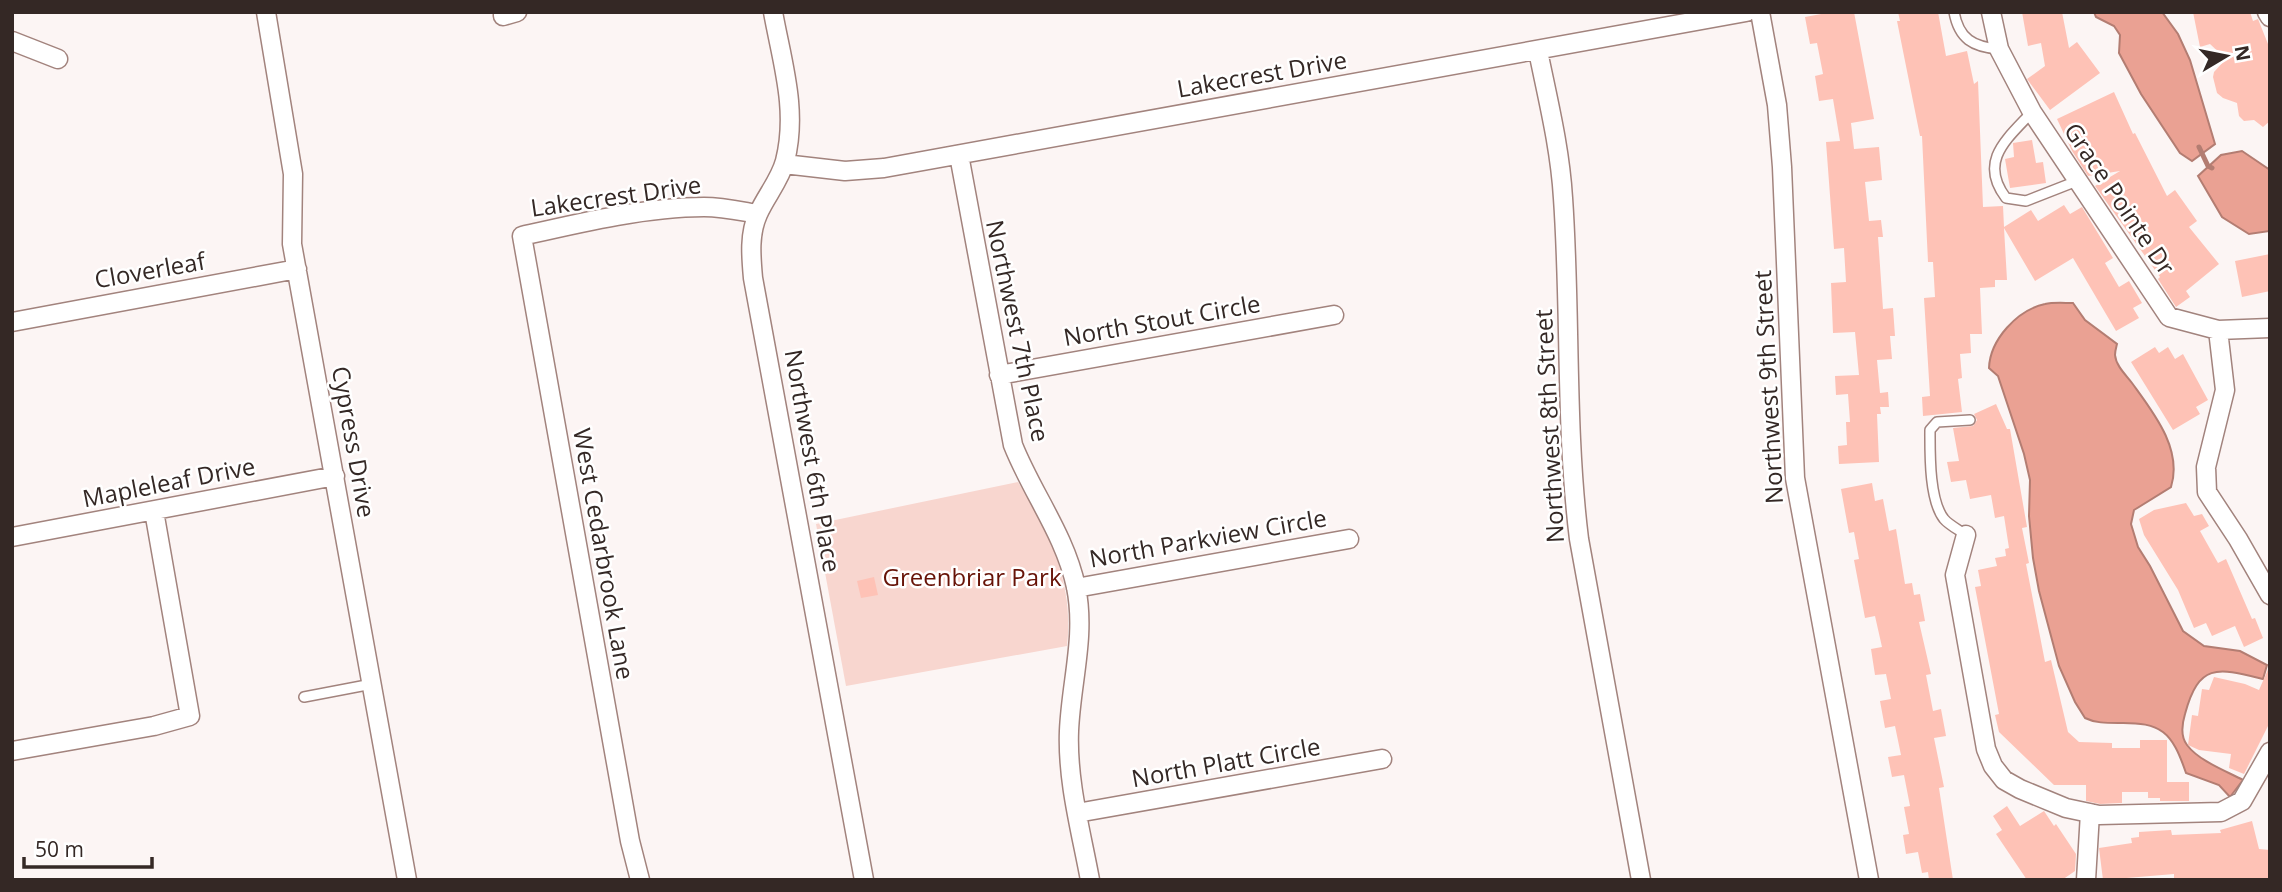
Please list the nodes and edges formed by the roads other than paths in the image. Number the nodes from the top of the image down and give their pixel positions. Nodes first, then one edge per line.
1 (265, 12) edge
2 (773, 12) edge
3 (1746, 12) edge
4 (1760, 12) edge
5 (1954, 12) edge
6 (1991, 12) edge
7 (2267, 12) edge
8 (2270, 17) edge
9 (12, 41) edge
10 (1999, 49) junction
11 (1538, 51) junction
12 (58, 59) dead end
13 (2032, 112) junction
14 (959, 155) junction
15 (784, 164) junction
16 (2077, 181) junction
17 (758, 214) junction
18 (522, 236) joint
19 (297, 269) junction
20 (1334, 315) dead end
21 (12, 321) edge
22 (2270, 328) edge
23 (2218, 330) junction
24 (999, 375) junction
25 (1969, 420) dead end
26 (335, 476) junction
27 (154, 511) junction
28 (1966, 536) joint
29 (12, 537) edge
30 (1349, 539) dead end
31 (1076, 588) junction
32 (2270, 595) edge
33 (372, 684) junction
34 (304, 697) dead end
35 (12, 751) edge
36 (2270, 752) edge
37 (1382, 758) dead end
38 (2090, 813) junction
39 (1077, 814) junction
40 (407, 880) edge
41 (640, 880) edge
42 (864, 880) edge
43 (1090, 880) edge
44 (1641, 880) edge
45 (1869, 880) edge
46 (2086, 880) edge

1 - 19 street, Cypress Drive
2 - 15 street, Northwest 6th Place
3 - 11 street, Lakecrest Drive
4 - 45 street, Northwest 9th Street
5 - 10 lane
6 - 10 street, Grace Pointe Dr
7 - 8 street
9 - 12 street
10 - 13 street, Grace Pointe Dr
11 - 14 street, Lakecrest Drive
11 - 44 street, Northwest 8th Street
13 - 16 street, Grace Pointe Dr
13 - 16 lane
14 - 15 street, Lakecrest Drive
14 - 24 street, Northwest 7th Place
15 - 17 street, Northwest 6th Place
16 - 23 street, Grace Pointe Dr
17 - 18 street, Lakecrest Drive
17 - 42 street, Northwest 6th Place
18 - 41 street, West Cedarbrook Lane
19 - 21 street, Cloverleaf
19 - 26 street, Cypress Drive
20 - 24 street, North Stout Circle
22 - 23 street, Grace Pointe Dr
23 - 32 street
24 - 31 street, Northwest 7th Place
25 - 28 lane
26 - 27 street, Mapleleaf Drive
26 - 33 street, Cypress Drive
27 - 29 street, Mapleleaf Drive
27 - 35 street
28 - 38 street
30 - 31 street, North Parkview Circle
31 - 39 street, Northwest 7th Place
33 - 34 lane
33 - 40 street, Cypress Drive
36 - 38 street
37 - 39 street, North Platt Circle
38 - 46 street
39 - 43 street, Northwest 7th Place

